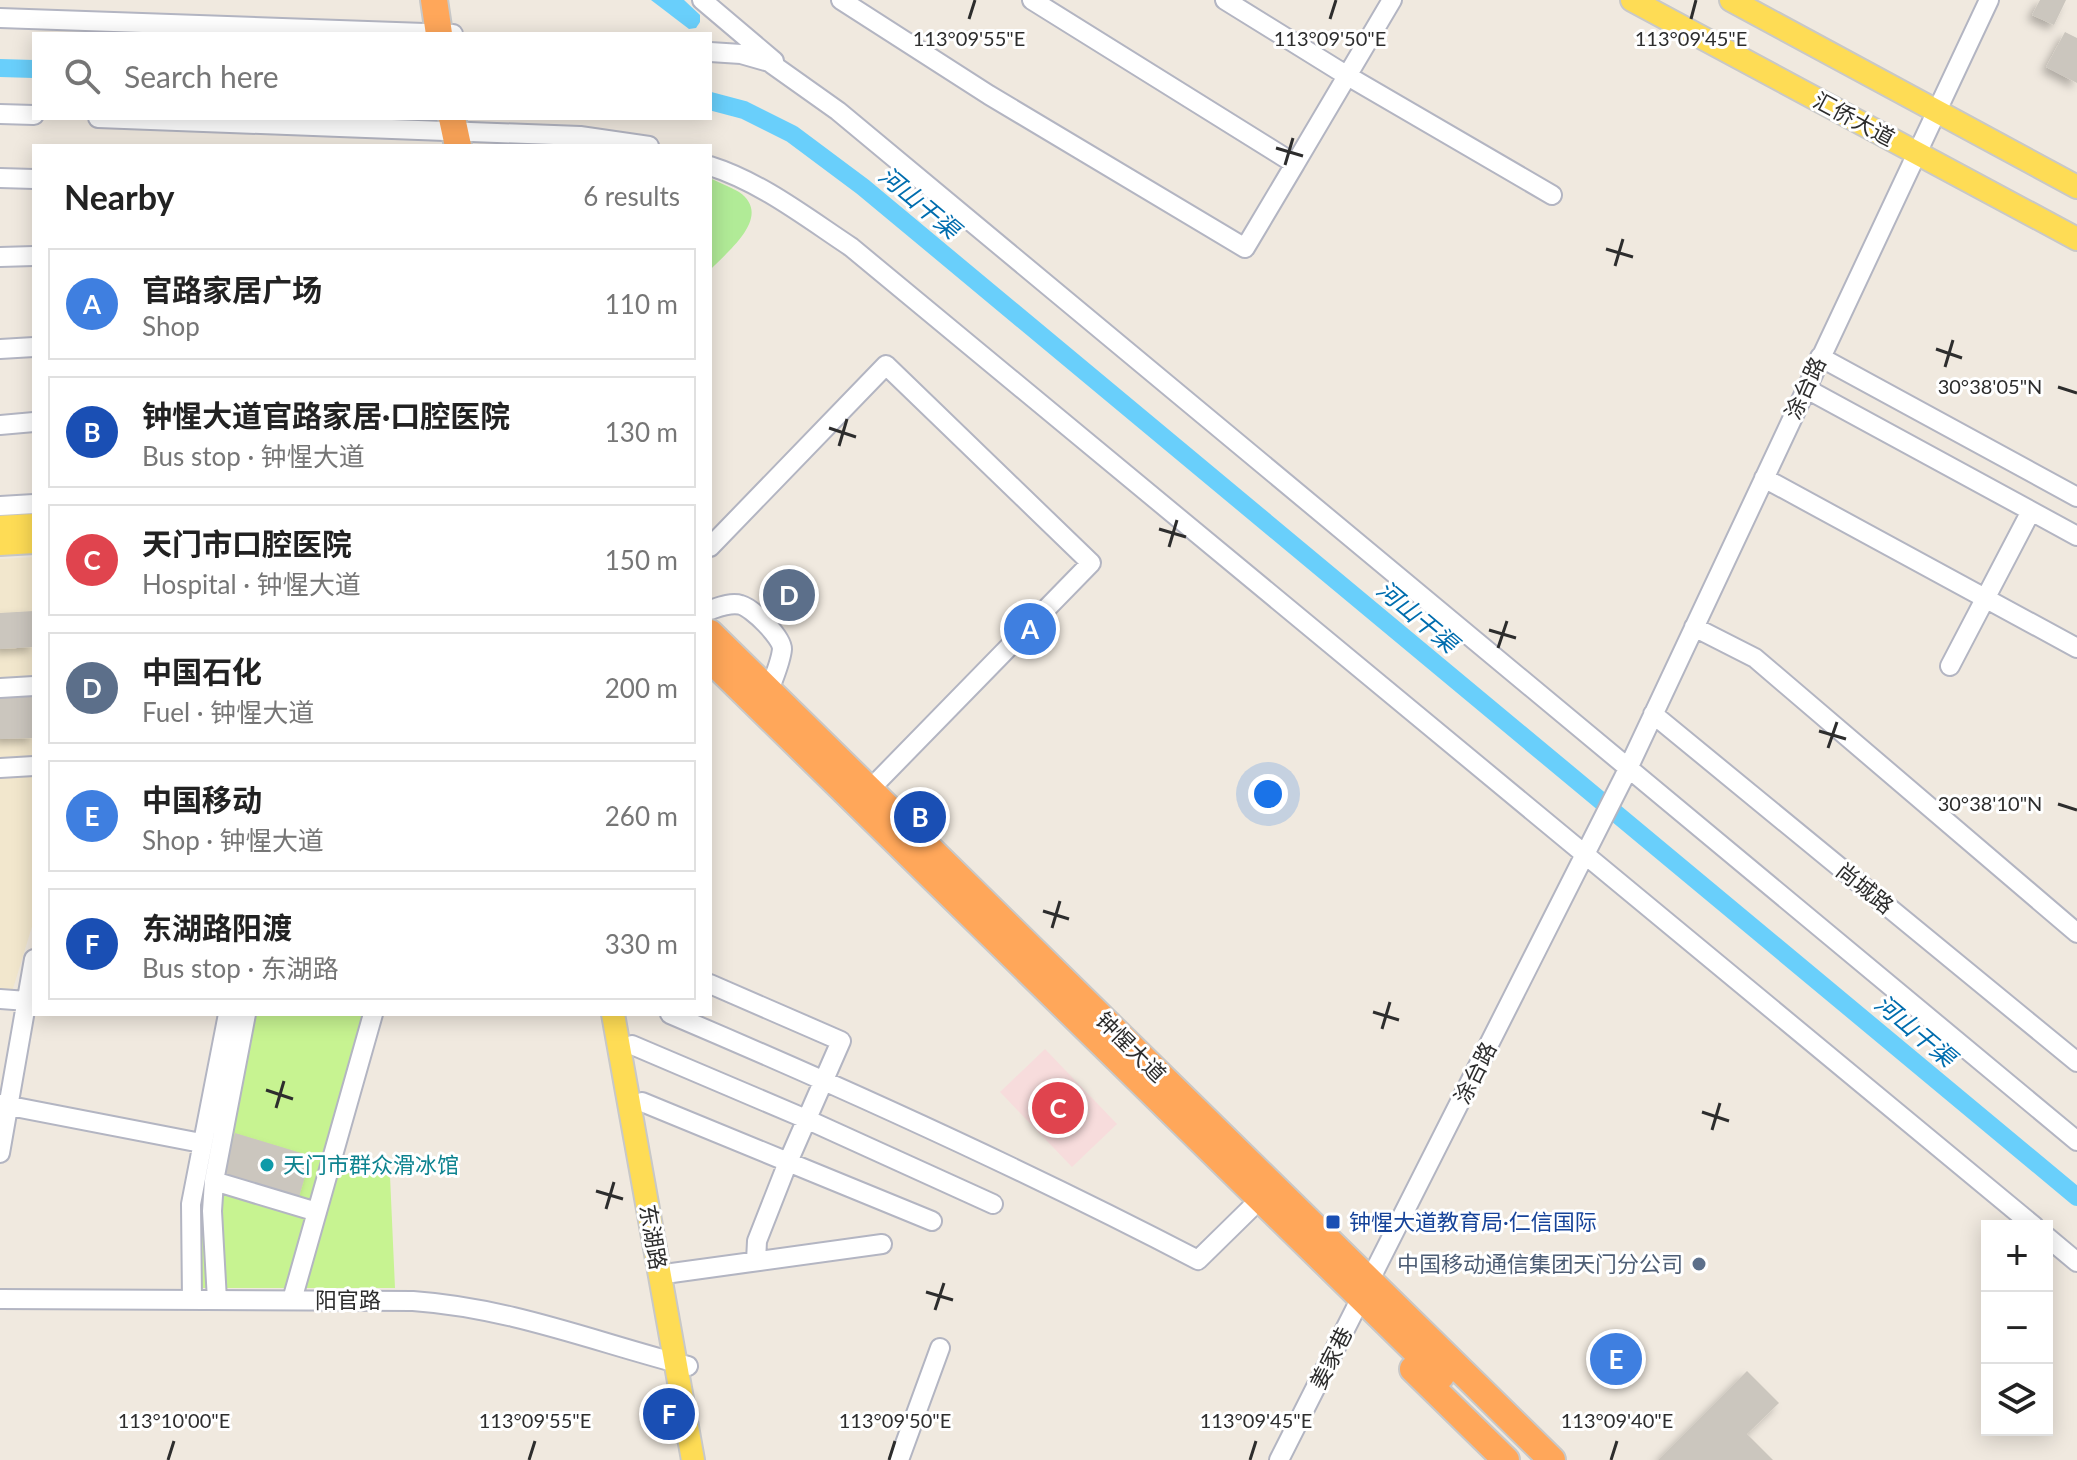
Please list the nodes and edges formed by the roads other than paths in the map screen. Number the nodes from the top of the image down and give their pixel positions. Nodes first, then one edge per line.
1 (434, 0) edge
2 (702, 0) edge
3 (841, 0) edge
4 (1032, 0) edge
5 (1225, 0) edge
6 (1392, 0) edge
7 (1632, 0) edge
8 (1731, 0) edge
9 (1989, 0) edge
10 (0, 18) edge
11 (384, 32) edge
12 (439, 32) edge
13 (712, 52) edge
14 (1346, 75) junction
15 (794, 78) junction
16 (1936, 111) junction
17 (0, 114) edge
18 (32, 115) edge
19 (153, 120) edge
20 (455, 131) edge
21 (635, 144) edge
22 (1917, 153) junction
23 (1295, 164) junction
24 (712, 167) edge
25 (0, 178) edge
26 (32, 179) edge
27 (2077, 187) edge
28 (1552, 195) dead end
29 (2077, 239) edge
30 (32, 256) edge
31 (0, 257) edge
32 (32, 347) edge
33 (0, 349) edge
34 (1820, 357) junction
35 (1805, 388) junction
36 (32, 422) edge
37 (0, 425) edge
38 (1764, 478) junction
39 (2077, 497) edge
40 (32, 504) edge
41 (0, 506) edge
42 (2031, 511) junction
43 (32, 525) edge
44 (0, 527) edge
45 (2077, 536) edge
46 (32, 542) edge
47 (0, 544) edge
48 (712, 545) edge
49 (1985, 598) junction
50 (712, 609) edge
51 (1694, 627) junction
52 (712, 635) edge
53 (2077, 648) edge
54 (712, 662) edge
55 (1950, 666) dead end
56 (32, 686) edge
57 (0, 688) edge
58 (769, 691) junction
59 (1653, 714) junction
60 (32, 766) edge
61 (0, 768) edge
62 (1626, 773) junction
63 (879, 780) junction
64 (1588, 851) junction
65 (969, 923) junction
66 (2077, 933) edge
67 (32, 971) edge
68 (712, 985) edge
69 (0, 999) edge
70 (27, 1001) junction
71 (228, 1016) edge
72 (246, 1016) edge
73 (372, 1016) edge
74 (613, 1016) edge
75 (627, 1016) edge
76 (675, 1016) edge
77 (632, 1045) junction
78 (2077, 1062) edge
79 (824, 1079) junction
80 (642, 1102) junction
81 (4, 1104) edge
82 (806, 1119) junction
83 (2077, 1141) edge
84 (201, 1143) junction
85 (0, 1153) edge
86 (788, 1162) junction
87 (214, 1181) junction
88 (993, 1204) dead end
89 (1250, 1209) junction
90 (317, 1212) junction
91 (2027, 1220) edge
92 (932, 1221) dead end
93 (2053, 1242) edge
94 (882, 1244) dead end
95 (756, 1261) junction
96 (2077, 1262) edge
97 (672, 1273) junction
98 (1366, 1291) junction
99 (0, 1299) edge
100 (192, 1300) junction
101 (217, 1300) junction
102 (292, 1300) junction
103 (940, 1348) dead end
104 (682, 1365) junction
105 (693, 1460) edge
106 (704, 1460) edge
107 (899, 1460) edge
108 (1279, 1460) edge
109 (1506, 1460) edge
110 (1527, 1460) edge
111 (1552, 1460) edge
112 (1572, 1460) edge

1 - 12 highway
2 - 15 street
3 - 23 street
4 - 23 street
5 - 14 street
6 - 14 street
7 - 22 main road, 汇侨大道
8 - 16 main road, 汇侨大道
9 - 16 street, 涂台路
10 - 11 street
13 - 15 street
14 - 23 street
14 - 28 street
15 - 62 street
16 - 22 street, 涂台路
16 - 27 main road, 汇侨大道
17 - 18 street
19 - 20 street
20 - 21 street
22 - 29 main road, 汇侨大道
22 - 34 street, 涂台路
24 - 64 street
25 - 26 street
30 - 31 street
32 - 33 street
34 - 35 street, 涂台路
34 - 39 street
35 - 38 street, 涂台路
35 - 42 street
36 - 37 street
38 - 49 street
38 - 51 street, 涂台路
40 - 41 street
42 - 45 street
42 - 49 street
43 - 44 main road
46 - 47 main road
48 - 63 street
49 - 53 street
49 - 55 street
50 - 58 street
51 - 59 street, 涂台路
51 - 66 street
52 - 58 highway, 钟惺大道
54 - 65 highway, 钟惺大道
56 - 57 street
58 - 63 highway
58 - 98 highway, 钟惺大道
59 - 62 street, 涂台路
59 - 78 street, 尚城路
60 - 61 street
62 - 64 street, 涂台路
62 - 83 street
63 - 98 highway
64 - 91 street
64 - 98 street, 涂台路
65 - 89 highway
65 - 98 highway, 钟惺大道
67 - 70 street
68 - 79 street
69 - 70 street
70 - 81 street
71 - 84 street
72 - 87 street
73 - 90 street
74 - 104 main road, 东湖路
75 - 77 main road, 东湖路
76 - 79 street
77 - 80 main road, 东湖路
77 - 82 street
79 - 82 street
79 - 89 street
80 - 86 street
80 - 97 main road, 东湖路
81 - 84 street
81 - 85 street
82 - 86 street
82 - 88 street
84 - 100 street
86 - 92 street
86 - 95 street
87 - 90 street
87 - 101 street
89 - 98 highway
90 - 102 street
93 - 96 street
94 - 95 street
95 - 97 street
97 - 104 main road, 东湖路
98 - 108 street, 姜家巷
98 - 109 highway
98 - 110 highway, 钟惺大道
98 - 111 highway, 钟惺大道
98 - 112 highway
99 - 100 street, 阳官路
100 - 101 street, 阳官路
101 - 102 street, 阳官路
102 - 104 street, 阳官路
103 - 107 street
104 - 105 main road, 东湖路
104 - 106 main road, 东湖路

